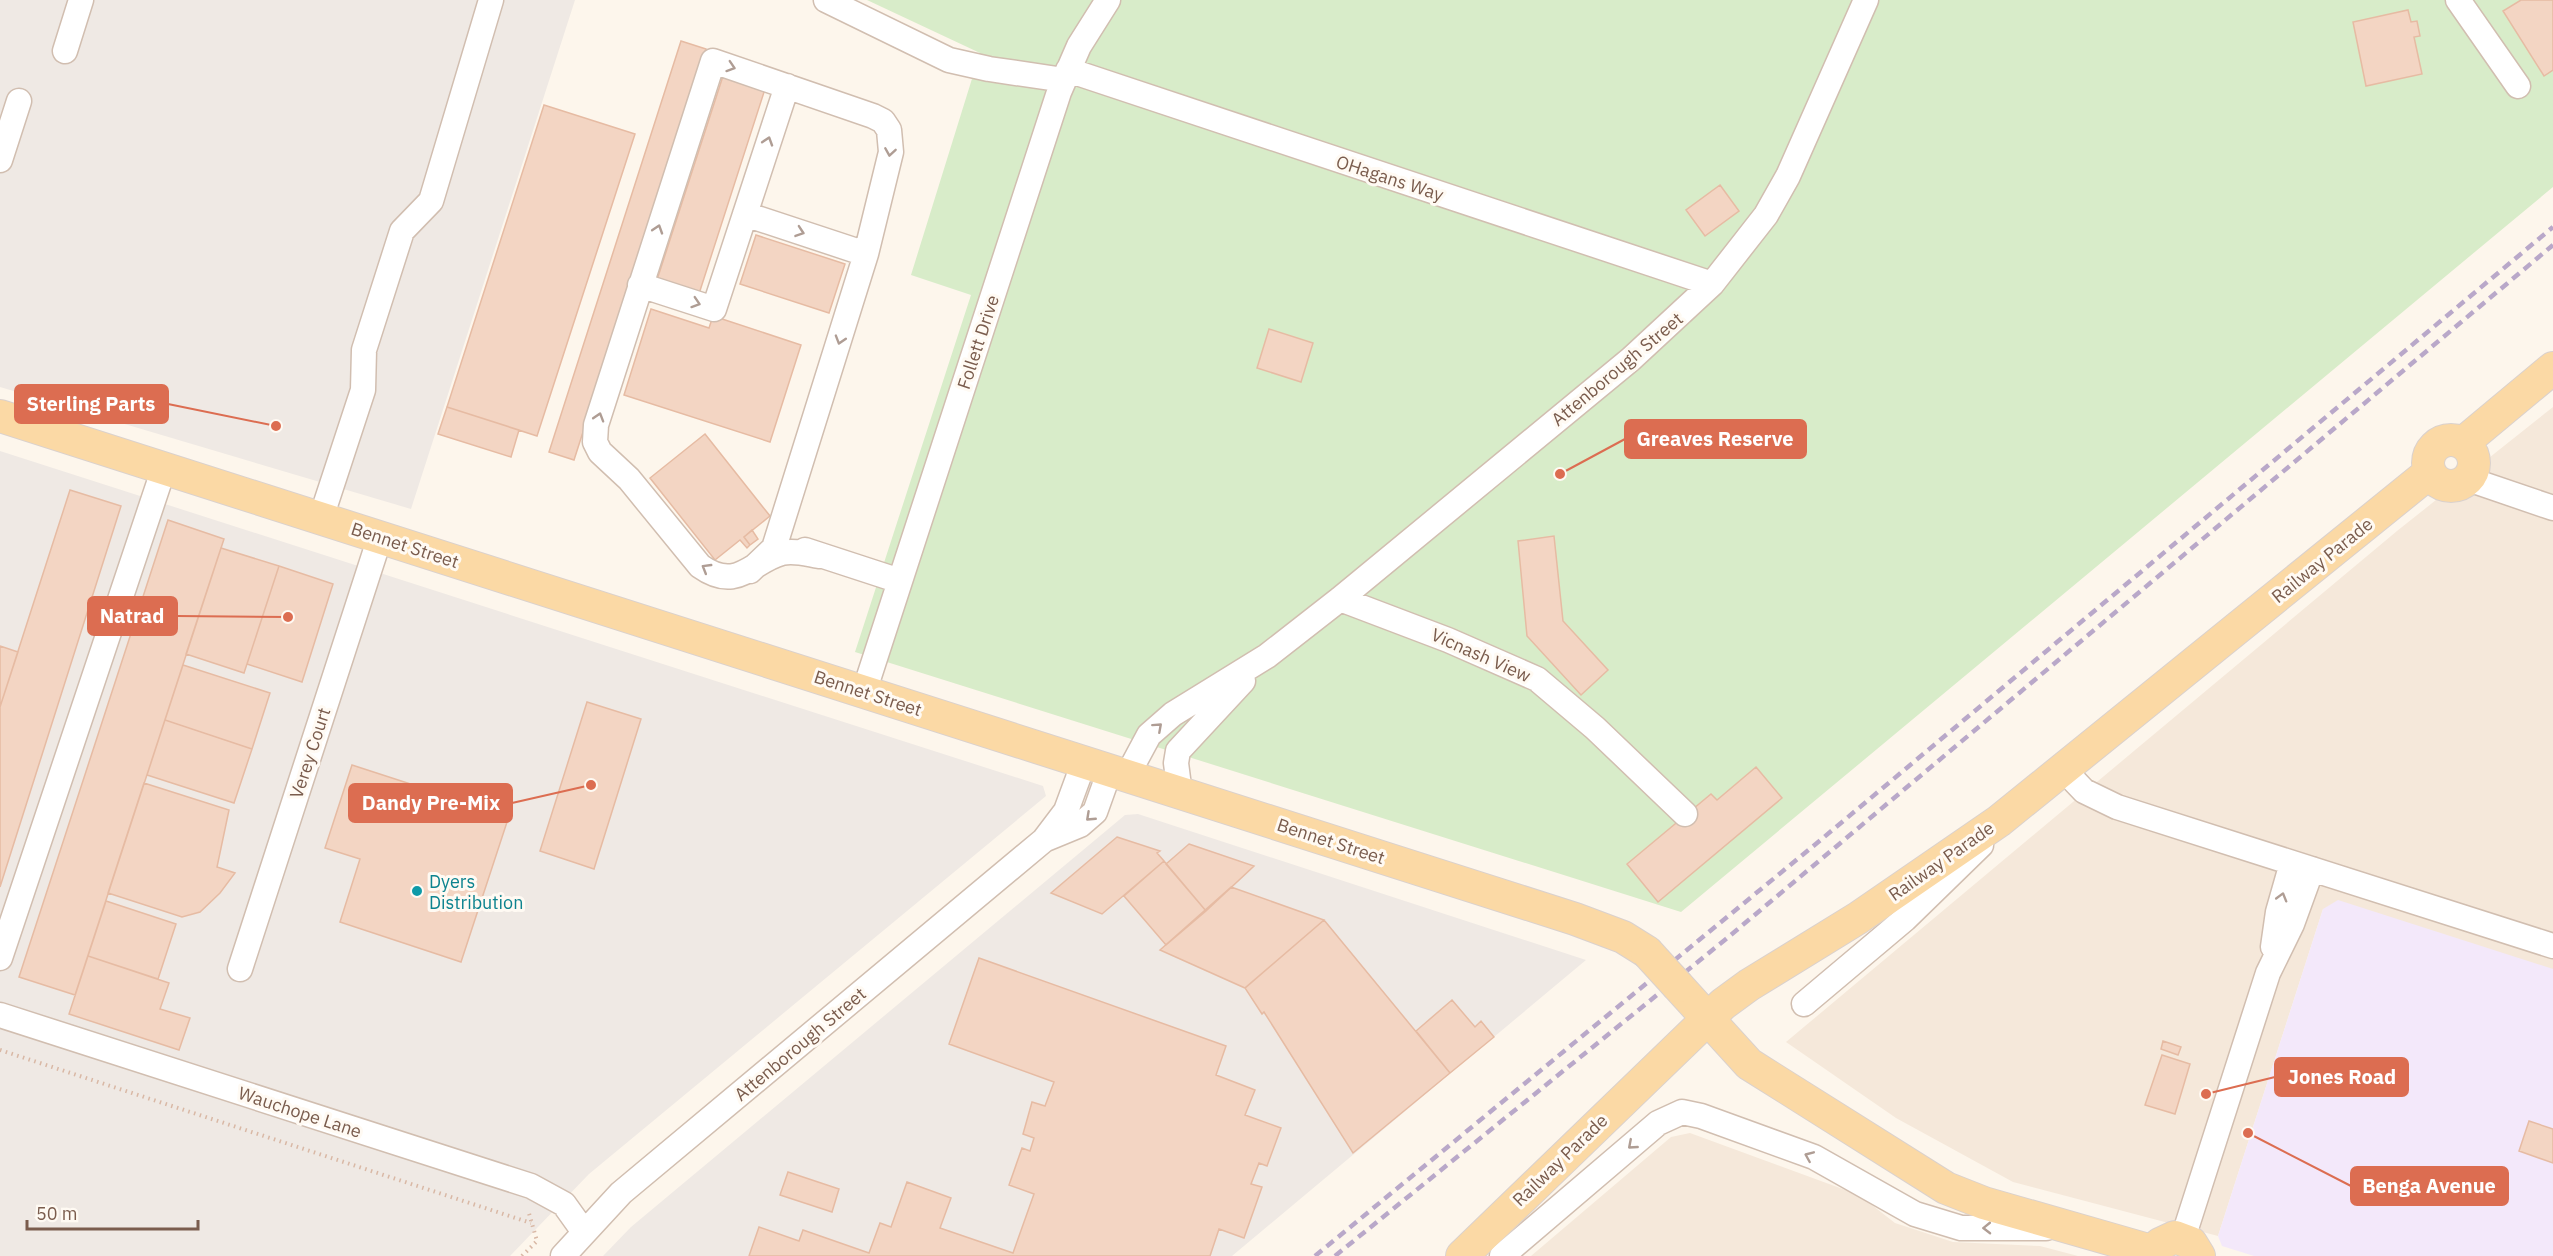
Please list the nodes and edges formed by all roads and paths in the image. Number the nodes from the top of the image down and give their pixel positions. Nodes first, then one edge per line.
1 (81, 0) edge
2 (491, 0) edge
3 (825, 0) edge
4 (1108, 0) edge
5 (1866, 0) edge
6 (2458, 0) edge
7 (64, 51) dead end
8 (1066, 75) junction
9 (787, 86) junction
10 (2518, 86) dead end
11 (19, 101) dead end
12 (0, 160) edge
13 (745, 214) junction
14 (866, 255) junction
15 (1712, 284) junction
16 (640, 285) junction
17 (2553, 368) edge
18 (0, 416) edge
19 (2463, 443) junction
20 (164, 468) junction
21 (2429, 473) junction
22 (2468, 479) junction
23 (789, 503) junction
24 (2553, 508) edge
25 (321, 518) junction
26 (380, 537) junction
27 (819, 556) junction
28 (750, 571) junction
29 (900, 581) junction
30 (1340, 599) junction
31 (1267, 656) junction
32 (864, 692) junction
33 (1107, 769) junction
34 (2064, 770) junction
35 (1180, 794) junction
36 (2023, 802) junction
37 (1685, 814) dead end
38 (2302, 866) junction
39 (2553, 946) edge
40 (0, 958) edge
41 (240, 969) dead end
42 (1804, 1004) dead end
43 (0, 1015) edge
44 (1706, 1018) junction
45 (0, 1050) edge
46 (519, 1183) junction
47 (531, 1223) junction
48 (2066, 1227) junction
49 (584, 1232) junction
50 (2191, 1247) edge
51 (2154, 1254) edge
52 (522, 1256) edge
53 (563, 1256) edge
54 (1461, 1256) edge
55 (1502, 1256) edge

1 - 7 street
2 - 25 street
3 - 8 street, OHagans Way
4 - 8 street, Follett Drive
5 - 15 street, Attenborough Street
6 - 10 street
8 - 15 street, OHagans Way
8 - 29 street, Follett Drive
13 -> 9 street
9 -> 14 street
16 -> 9 street
11 - 12 street
13 -> 14 street
16 -> 13 street
14 -> 23 street
15 - 30 street, Attenborough Street
28 -> 16 street
17 - 19 main road
18 - 20 main road, Bennet Street
19 - 21 main road
19 - 22 main road
20 - 25 main road, Bennet Street
20 - 40 street
21 - 22 main road
21 - 34 main road, Railway Parade
22 - 24 street
23 - 27 street
23 - 28 street
25 - 26 main road, Bennet Street
26 - 32 main road, Bennet Street
26 - 41 street, Verey Court
27 - 28 street
27 - 29 street
29 - 32 street, Follett Drive
30 - 31 street, Attenborough Street
30 - 37 street, Vicnash View
33 -> 31 street, Attenborough Street
31 - 35 street, Attenborough Street
32 - 33 main road, Bennet Street
33 - 35 main road, Bennet Street
33 - 49 street, Attenborough Street
34 - 36 main road, Railway Parade
34 - 38 street
35 - 44 main road, Bennet Street, bridge
36 - 42 street
36 - 44 main road, Railway Parade
38 - 39 street
38 - 50 street
43 - 46 street, Wauchope Lane
44 - 48 main road, Bennet Street
44 - 54 main road, Railway Parade
45 - 47 path
46 - 47 path
46 - 49 street, Wauchope Lane
47 - 52 path
48 - 51 main road, Bennet Street
48 -> 55 street
49 - 53 street, Attenborough Street
50 - 51 main road

